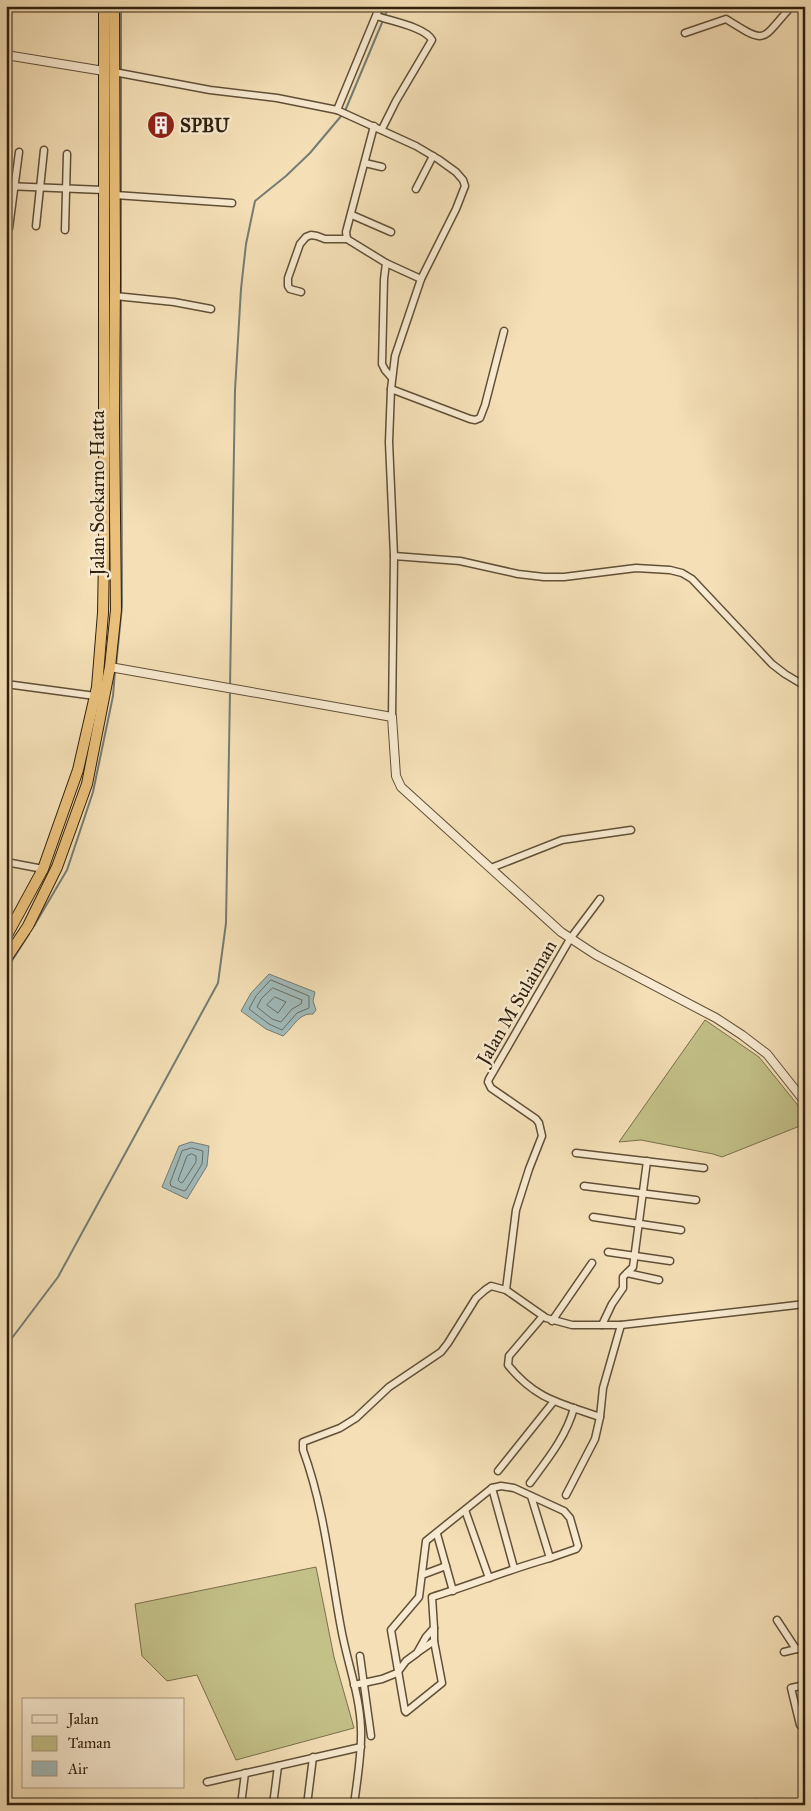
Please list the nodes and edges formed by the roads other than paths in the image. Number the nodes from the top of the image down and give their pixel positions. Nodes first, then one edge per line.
1 (104, 6) edge
2 (114, 6) edge
3 (380, 6) edge
4 (792, 6) edge
5 (378, 16) junction
6 (686, 33) dead end
7 (6, 55) edge
8 (112, 72) junction
9 (339, 111) junction
10 (374, 126) junction
11 (382, 129) junction
12 (44, 150) dead end
13 (19, 152) dead end
14 (66, 154) dead end
15 (432, 156) junction
16 (365, 162) junction
17 (382, 167) dead end
18 (6, 186) edge
19 (14, 186) junction
20 (69, 187) junction
21 (39, 188) junction
22 (416, 189) dead end
23 (103, 190) junction
24 (117, 195) junction
25 (232, 203) dead end
26 (352, 215) junction
27 (36, 226) dead end
28 (9, 228) dead end
29 (65, 230) dead end
30 (391, 232) dead end
31 (347, 239) junction
32 (386, 264) junction
33 (421, 279) junction
34 (301, 292) dead end
35 (117, 296) junction
36 (211, 309) dead end
37 (504, 331) dead end
38 (392, 378) junction
39 (390, 389) junction
40 (394, 556) junction
41 (111, 667) junction
42 (6, 684) edge
43 (805, 686) edge
44 (95, 696) junction
45 (392, 717) junction
46 (631, 830) dead end
47 (6, 862) edge
48 (491, 868) junction
49 (43, 869) junction
50 (600, 899) dead end
51 (6, 937) edge
52 (570, 939) junction
53 (6, 960) edge
54 (805, 1102) edge
55 (576, 1152) dead end
56 (647, 1161) junction
57 (704, 1168) dead end
58 (584, 1186) dead end
59 (643, 1193) junction
60 (696, 1200) dead end
61 (593, 1217) dead end
62 (639, 1224) junction
63 (681, 1230) dead end
64 (608, 1252) dead end
65 (634, 1256) junction
66 (670, 1261) dead end
67 (592, 1263) dead end
68 (627, 1274) junction
69 (659, 1280) dead end
70 (506, 1290) junction
71 (805, 1304) edge
72 (543, 1316) junction
73 (552, 1321) junction
74 (602, 1325) junction
75 (621, 1326) junction
76 (554, 1401) junction
77 (574, 1408) junction
78 (600, 1417) junction
79 (498, 1471) dead end
80 (530, 1483) dead end
81 (492, 1488) junction
82 (566, 1495) dead end
83 (531, 1496) junction
84 (465, 1510) junction
85 (437, 1534) junction
86 (550, 1558) junction
87 (446, 1566) junction
88 (514, 1568) junction
89 (422, 1575) junction
90 (489, 1578) junction
91 (453, 1591) junction
92 (419, 1597) junction
93 (432, 1597) junction
94 (777, 1620) dead end
95 (434, 1628) junction
96 (434, 1641) junction
97 (805, 1647) edge
98 (796, 1649) junction
99 (784, 1652) dead end
100 (417, 1653) junction
101 (360, 1656) dead end
102 (397, 1674) junction
103 (363, 1684) junction
104 (354, 1685) junction
105 (805, 1685) edge
106 (799, 1725) edge
107 (371, 1736) dead end
108 (361, 1747) junction
109 (312, 1757) junction
110 (278, 1766) junction
111 (245, 1773) junction
112 (207, 1782) dead end
113 (241, 1805) edge
114 (273, 1805) edge
115 (307, 1805) edge
116 (354, 1805) edge

1 - 8 highway, Jalan Soekarno Hatta
2 - 8 highway, Jalan Soekarno Hatta
3 - 5 street
4 - 6 street
5 - 9 street
5 - 11 street
7 - 8 street
8 - 9 street
8 - 23 highway, Jalan Soekarno Hatta
8 - 24 highway, Jalan Soekarno Hatta
9 - 10 street
10 - 11 street
10 - 16 street
11 - 15 street
12 - 21 street
13 - 19 street
14 - 20 street
15 - 22 street
15 - 33 street
16 - 17 street
16 - 26 street
18 - 19 street
19 - 21 street
19 - 28 street
20 - 21 street
20 - 23 street
20 - 29 street
21 - 27 street
23 - 44 highway, Jalan Soekarno Hatta
24 - 25 street
24 - 35 highway, Jalan Soekarno Hatta
26 - 30 street
26 - 31 street
31 - 32 street
31 - 34 street
32 - 33 street
32 - 38 street
33 - 38 street
35 - 36 street
35 - 41 highway, Jalan Soekarno Hatta
37 - 39 street
38 - 39 street
39 - 40 street
40 - 43 street
40 - 45 street
41 - 45 street
41 - 53 highway, Jalan Soekarno Hatta
42 - 44 street
44 - 49 highway, Jalan Soekarno Hatta
45 - 48 street
46 - 48 street
47 - 49 street
48 - 52 street
49 - 51 highway, Jalan Soekarno Hatta
50 - 52 street
52 - 54 street
52 - 70 street, Jalan M Sulaiman
55 - 56 street
56 - 57 street
56 - 59 street
58 - 59 street
59 - 60 street
59 - 62 street
61 - 62 street
62 - 63 street
62 - 65 street
64 - 65 street
65 - 66 street
65 - 68 street
67 - 73 street
68 - 69 street
68 - 74 street
70 - 72 street
70 - 104 street
71 - 75 street
72 - 73 street
72 - 76 street
73 - 74 street
74 - 75 street
75 - 78 street
76 - 77 street
76 - 79 street
77 - 78 street
77 - 80 street
78 - 82 street
81 - 83 street
81 - 84 street
81 - 88 street
83 - 86 street
83 - 86 street
84 - 85 street
84 - 90 street
85 - 87 street
85 - 89 street
86 - 88 street
87 - 89 street
87 - 91 street
88 - 90 street
89 - 92 street
90 - 91 street
91 - 93 street
92 - 93 street
92 - 102 street
93 - 95 street
94 - 98 street
95 - 96 street
95 - 100 street
96 - 100 street
96 - 102 street
97 - 98 street
98 - 99 street
100 - 102 street
101 - 103 street
102 - 103 street
103 - 104 street
103 - 107 street
104 - 108 street
105 - 106 street
108 - 109 street
108 - 116 street
109 - 110 street
109 - 115 street
110 - 111 street
110 - 114 street
111 - 112 street
111 - 113 street

